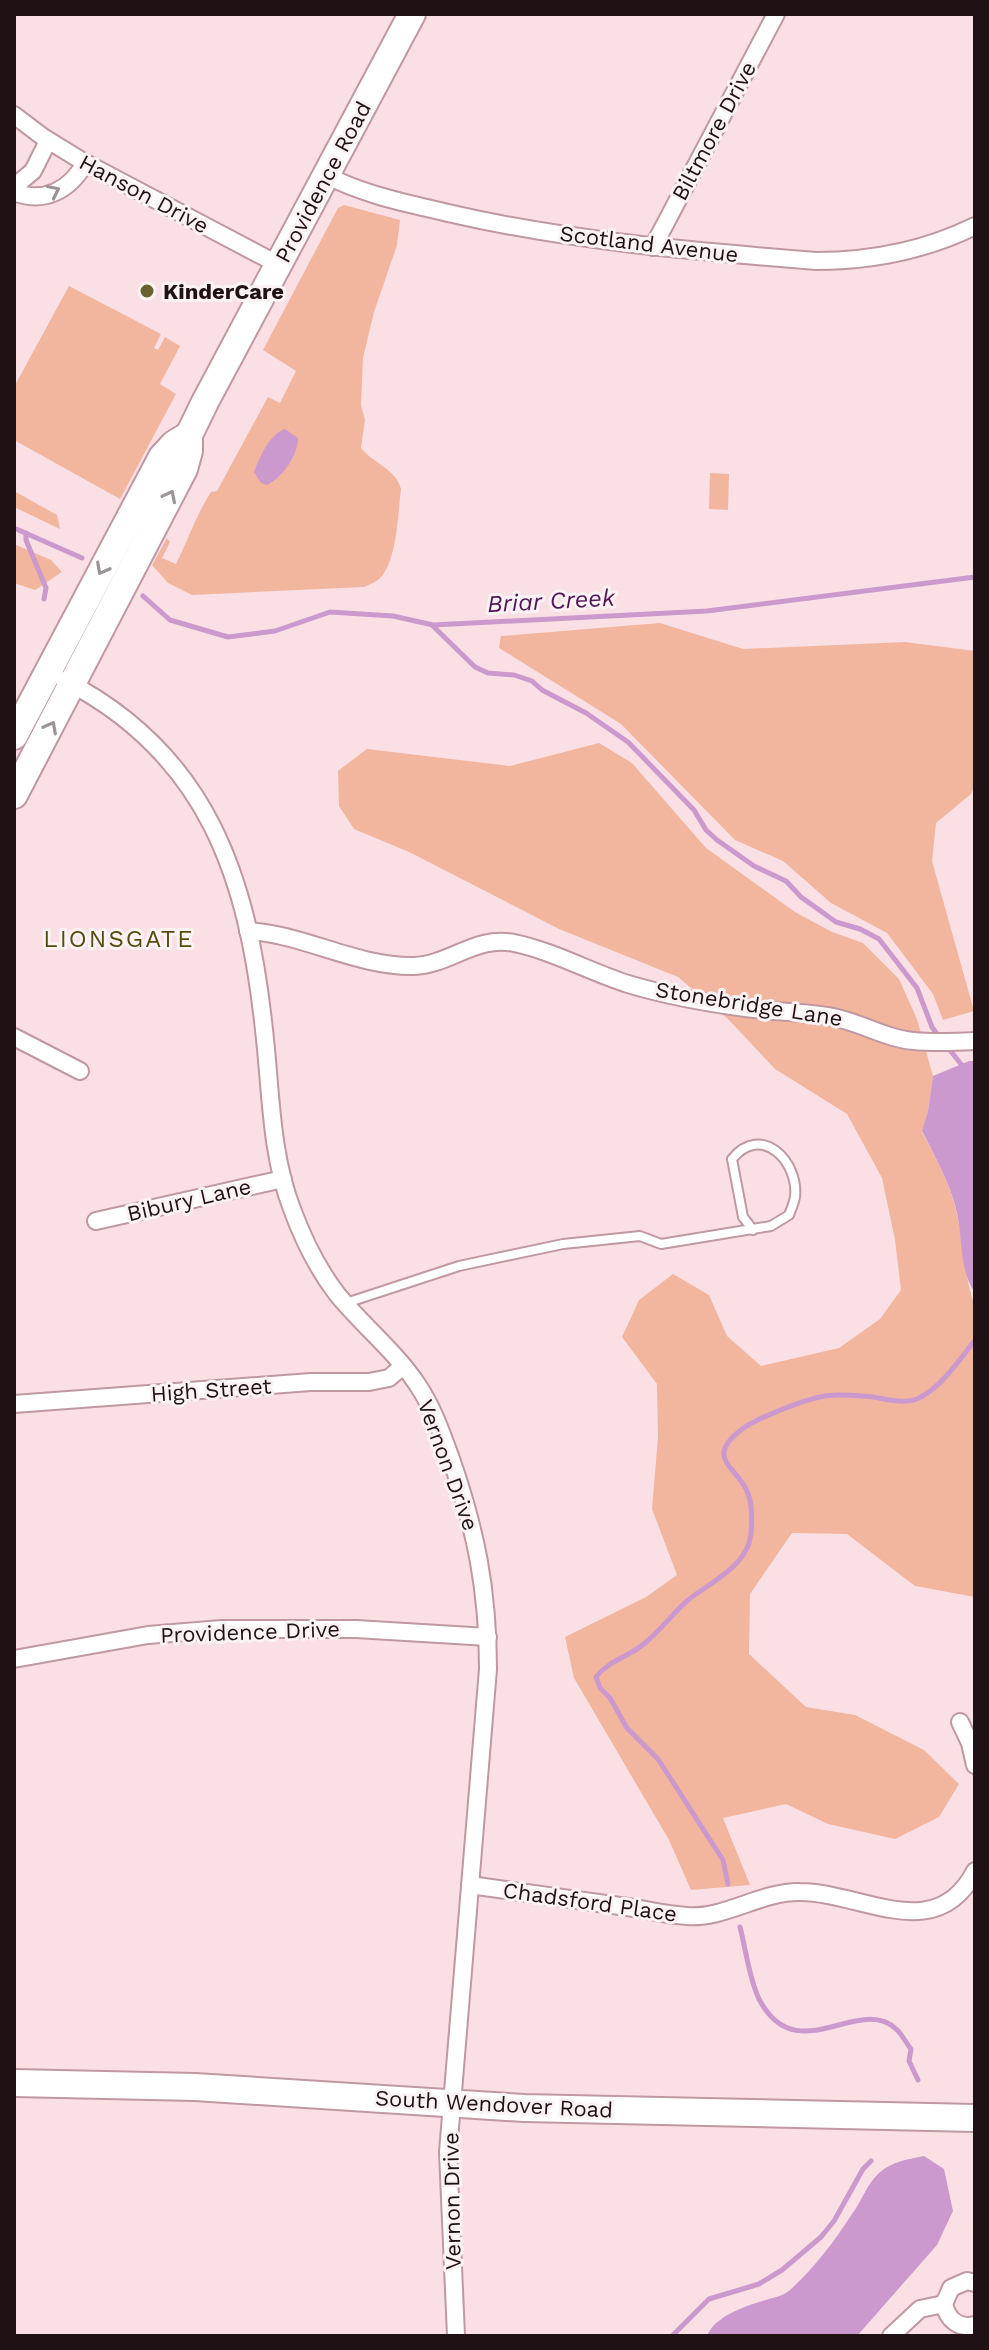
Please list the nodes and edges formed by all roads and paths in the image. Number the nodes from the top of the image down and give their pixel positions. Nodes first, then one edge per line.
1 (412, 14) edge
2 (776, 14) edge
3 (14, 115) edge
4 (48, 141) junction
5 (85, 163) junction
6 (326, 175) junction
7 (14, 190) edge
8 (975, 226) edge
9 (653, 247) junction
10 (279, 265) junction
11 (189, 435) junction
12 (48, 672) junction
13 (73, 684) junction
14 (14, 736) edge
15 (14, 795) edge
16 (248, 931) junction
17 (14, 1037) edge
18 (975, 1041) edge
19 (80, 1071) dead end
20 (283, 1179) junction
21 (96, 1221) dead end
22 (753, 1230) junction
23 (346, 1303) junction
24 (403, 1366) junction
25 (14, 1404) edge
26 (488, 1637) junction
27 (14, 1659) edge
28 (960, 1722) dead end
29 (975, 1765) edge
30 (975, 1871) edge
31 (470, 1885) junction
32 (14, 2083) edge
33 (452, 2103) junction
34 (975, 2118) edge
35 (975, 2283) edge
36 (944, 2304) junction
37 (975, 2325) edge
38 (456, 2336) edge
39 (891, 2336) edge

1 - 6 main road, Providence Road
2 - 9 street, Biltmore Drive
3 - 4 street, Hanson Drive
4 - 5 street, Hanson Drive
4 - 7 street
7 -> 5 street
5 - 10 street, Hanson Drive
6 - 9 street, Scotland Avenue
6 - 10 main road, Providence Road
8 - 9 street, Scotland Avenue
10 - 11 main road, Providence Road
11 -> 12 main road, Providence Road
13 -> 11 main road, Providence Road
12 - 13 street, Vernon Drive
12 - 14 main road, Providence Road
15 -> 13 main road, Providence Road
13 - 16 street, Vernon Drive
16 - 18 street, Stonebridge Lane
16 - 20 street, Vernon Drive
17 - 19 street
20 - 21 street, Bibury Lane
20 - 23 street, Vernon Drive
22 - 22 lane
22 - 23 lane
23 - 24 street, Vernon Drive
24 - 25 street, High Street
24 - 26 street, Vernon Drive
26 - 27 street, Providence Drive
26 - 31 street, Vernon Drive
28 - 29 street
30 - 31 street, Chadsford Place
31 - 33 street, Vernon Drive
32 - 33 main road, South Wendover Road
33 - 34 main road, South Wendover Road
33 - 38 street, Vernon Drive
35 - 36 street
36 - 37 street
36 - 39 street

